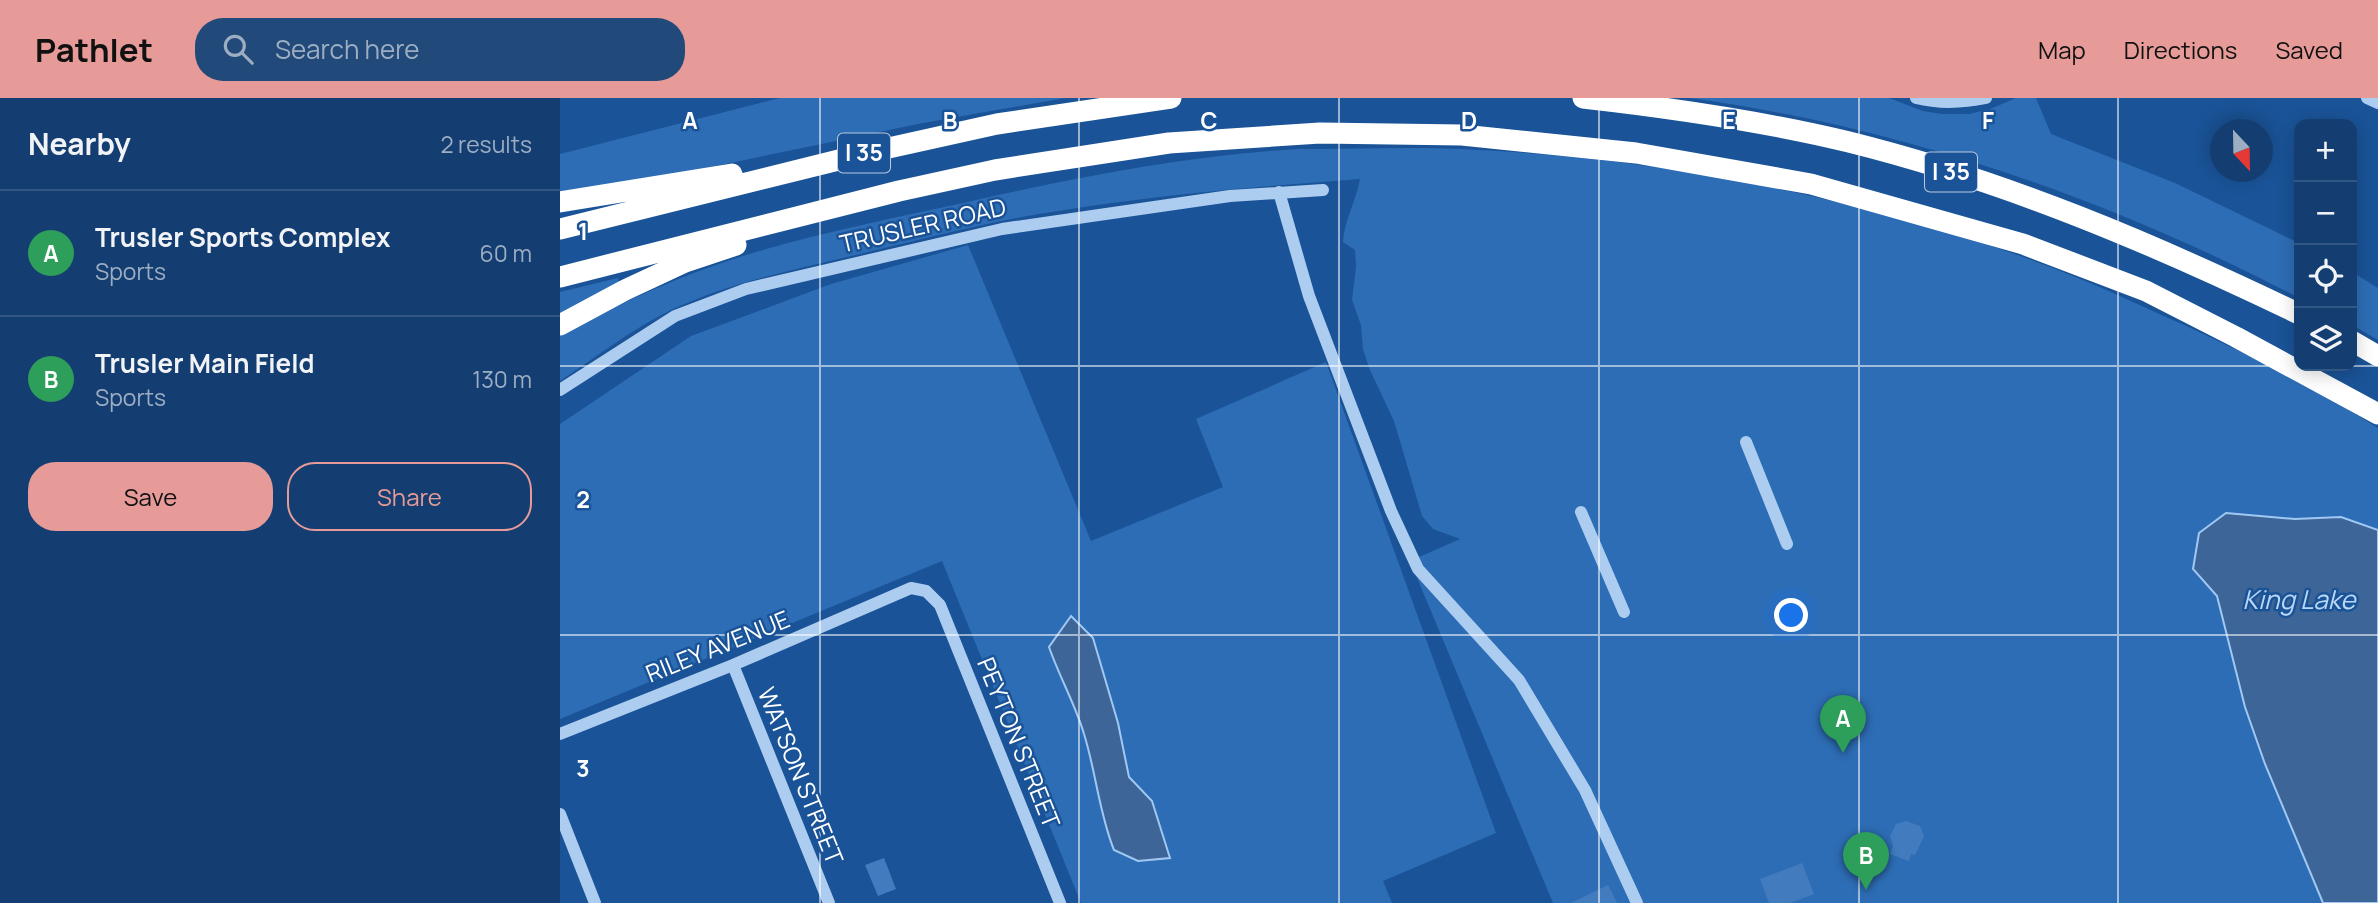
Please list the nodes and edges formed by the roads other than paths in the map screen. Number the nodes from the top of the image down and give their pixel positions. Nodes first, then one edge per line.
1 (1171, 98) edge
2 (1583, 98) edge
3 (1916, 98) edge
4 (1986, 98) edge
5 (2367, 98) edge
6 (2378, 103) edge
7 (875, 150) junction
8 (1323, 190) dead end
9 (898, 191) junction
10 (1279, 192) junction
11 (560, 202) edge
12 (560, 229) edge
13 (560, 276) edge
14 (2294, 312) edge
15 (560, 325) edge
16 (2357, 344) edge
17 (2378, 356) edge
18 (560, 390) edge
19 (2378, 414) edge
20 (1746, 442) dead end
21 (1581, 512) dead end
22 (1787, 544) dead end
23 (936, 601) joint
24 (1624, 612) dead end
25 (733, 665) junction
26 (560, 734) edge
27 (560, 814) edge
28 (595, 903) edge
29 (829, 903) edge
30 (1060, 903) edge
31 (1637, 903) edge

1 - 7 highway, I 35
2 - 14 highway, I 35
3 - 4 street
5 - 6 street
7 - 11 highway
7 - 12 highway, I 35
8 - 10 street, TRUSLER ROAD
9 - 13 highway, I 35
9 - 15 highway
9 - 19 highway, I 35
10 - 18 street, TRUSLER ROAD
10 - 31 street
16 - 17 highway
20 - 22 street
21 - 24 street
23 - 25 street, RILEY AVENUE
23 - 30 street, PEYTON STREET
25 - 26 street, RILEY AVENUE
25 - 29 street, WATSON STREET
27 - 28 street

